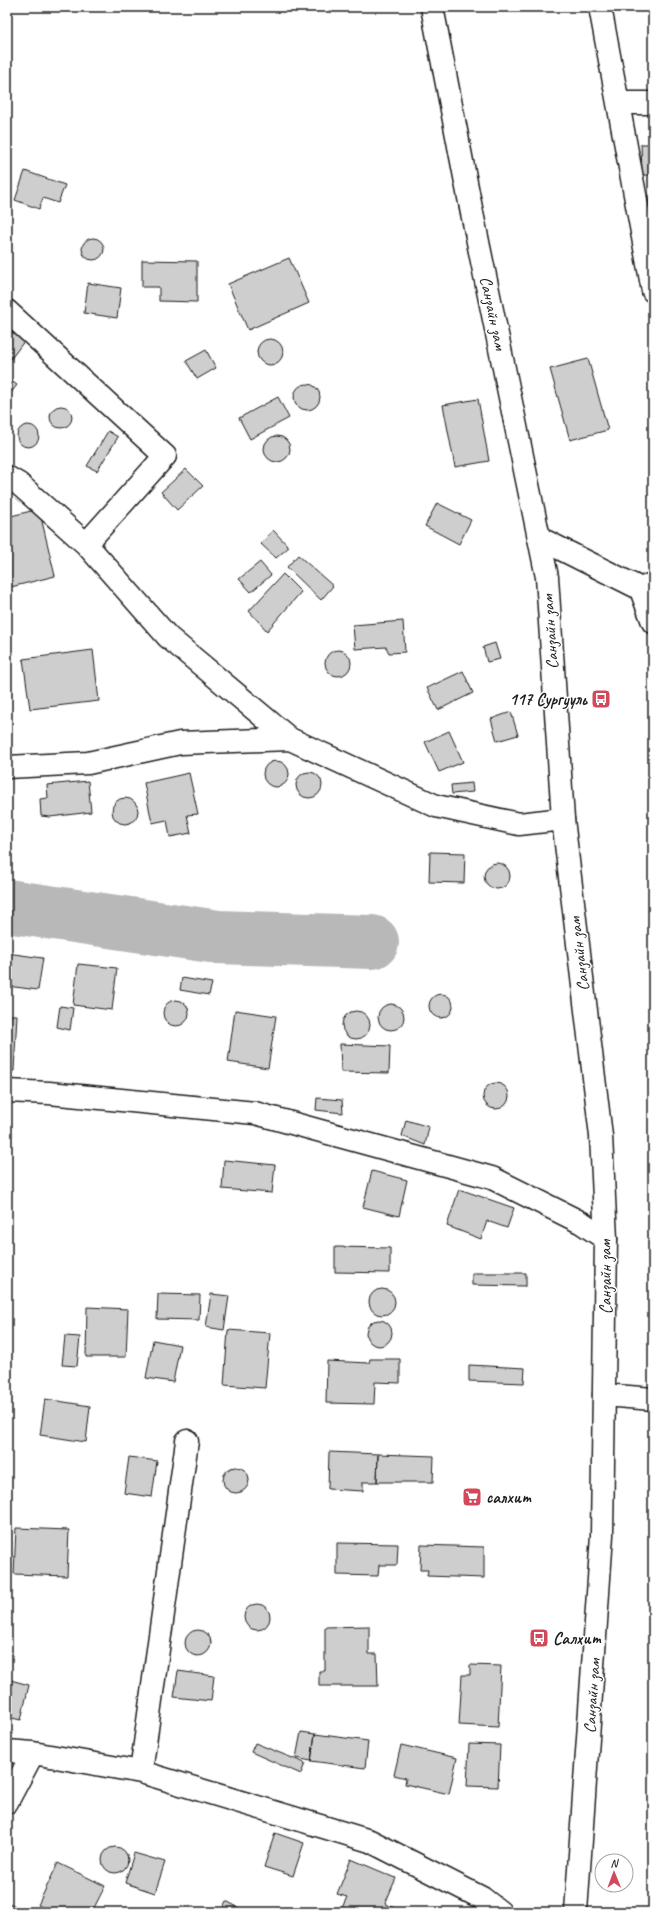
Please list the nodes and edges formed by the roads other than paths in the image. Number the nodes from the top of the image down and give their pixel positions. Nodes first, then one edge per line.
1 (432, 7) edge
2 (600, 7) edge
3 (618, 103) junction
4 (653, 103) edge
5 (653, 292) edge
6 (7, 311) edge
7 (7, 477) edge
8 (539, 538) junction
9 (86, 544) junction
10 (649, 589) edge
11 (653, 622) edge
12 (290, 739) junction
13 (7, 767) edge
14 (563, 819) junction
15 (7, 1091) edge
16 (606, 1239) junction
17 (604, 1396) junction
18 (653, 1399) edge
19 (187, 1441) dead end
20 (7, 1751) edge
21 (33, 1753) junction
22 (141, 1772) junction
23 (7, 1802) edge
24 (500, 1912) edge
25 (576, 1912) edge

1 - 8 street, Санзайн зам
2 - 3 street
3 - 4 street
3 - 5 street
6 - 9 street
7 - 9 street
8 - 10 street
8 - 14 street, Санзайн зам
9 - 12 street
10 - 11 street
12 - 13 street
12 - 14 street
14 - 16 street, Санзайн зам
15 - 16 street
16 - 17 street, Санзайн зам
17 - 18 street
17 - 25 street, Санзайн зам
19 - 22 street
20 - 21 street
21 - 22 street
21 - 23 street
22 - 24 street

